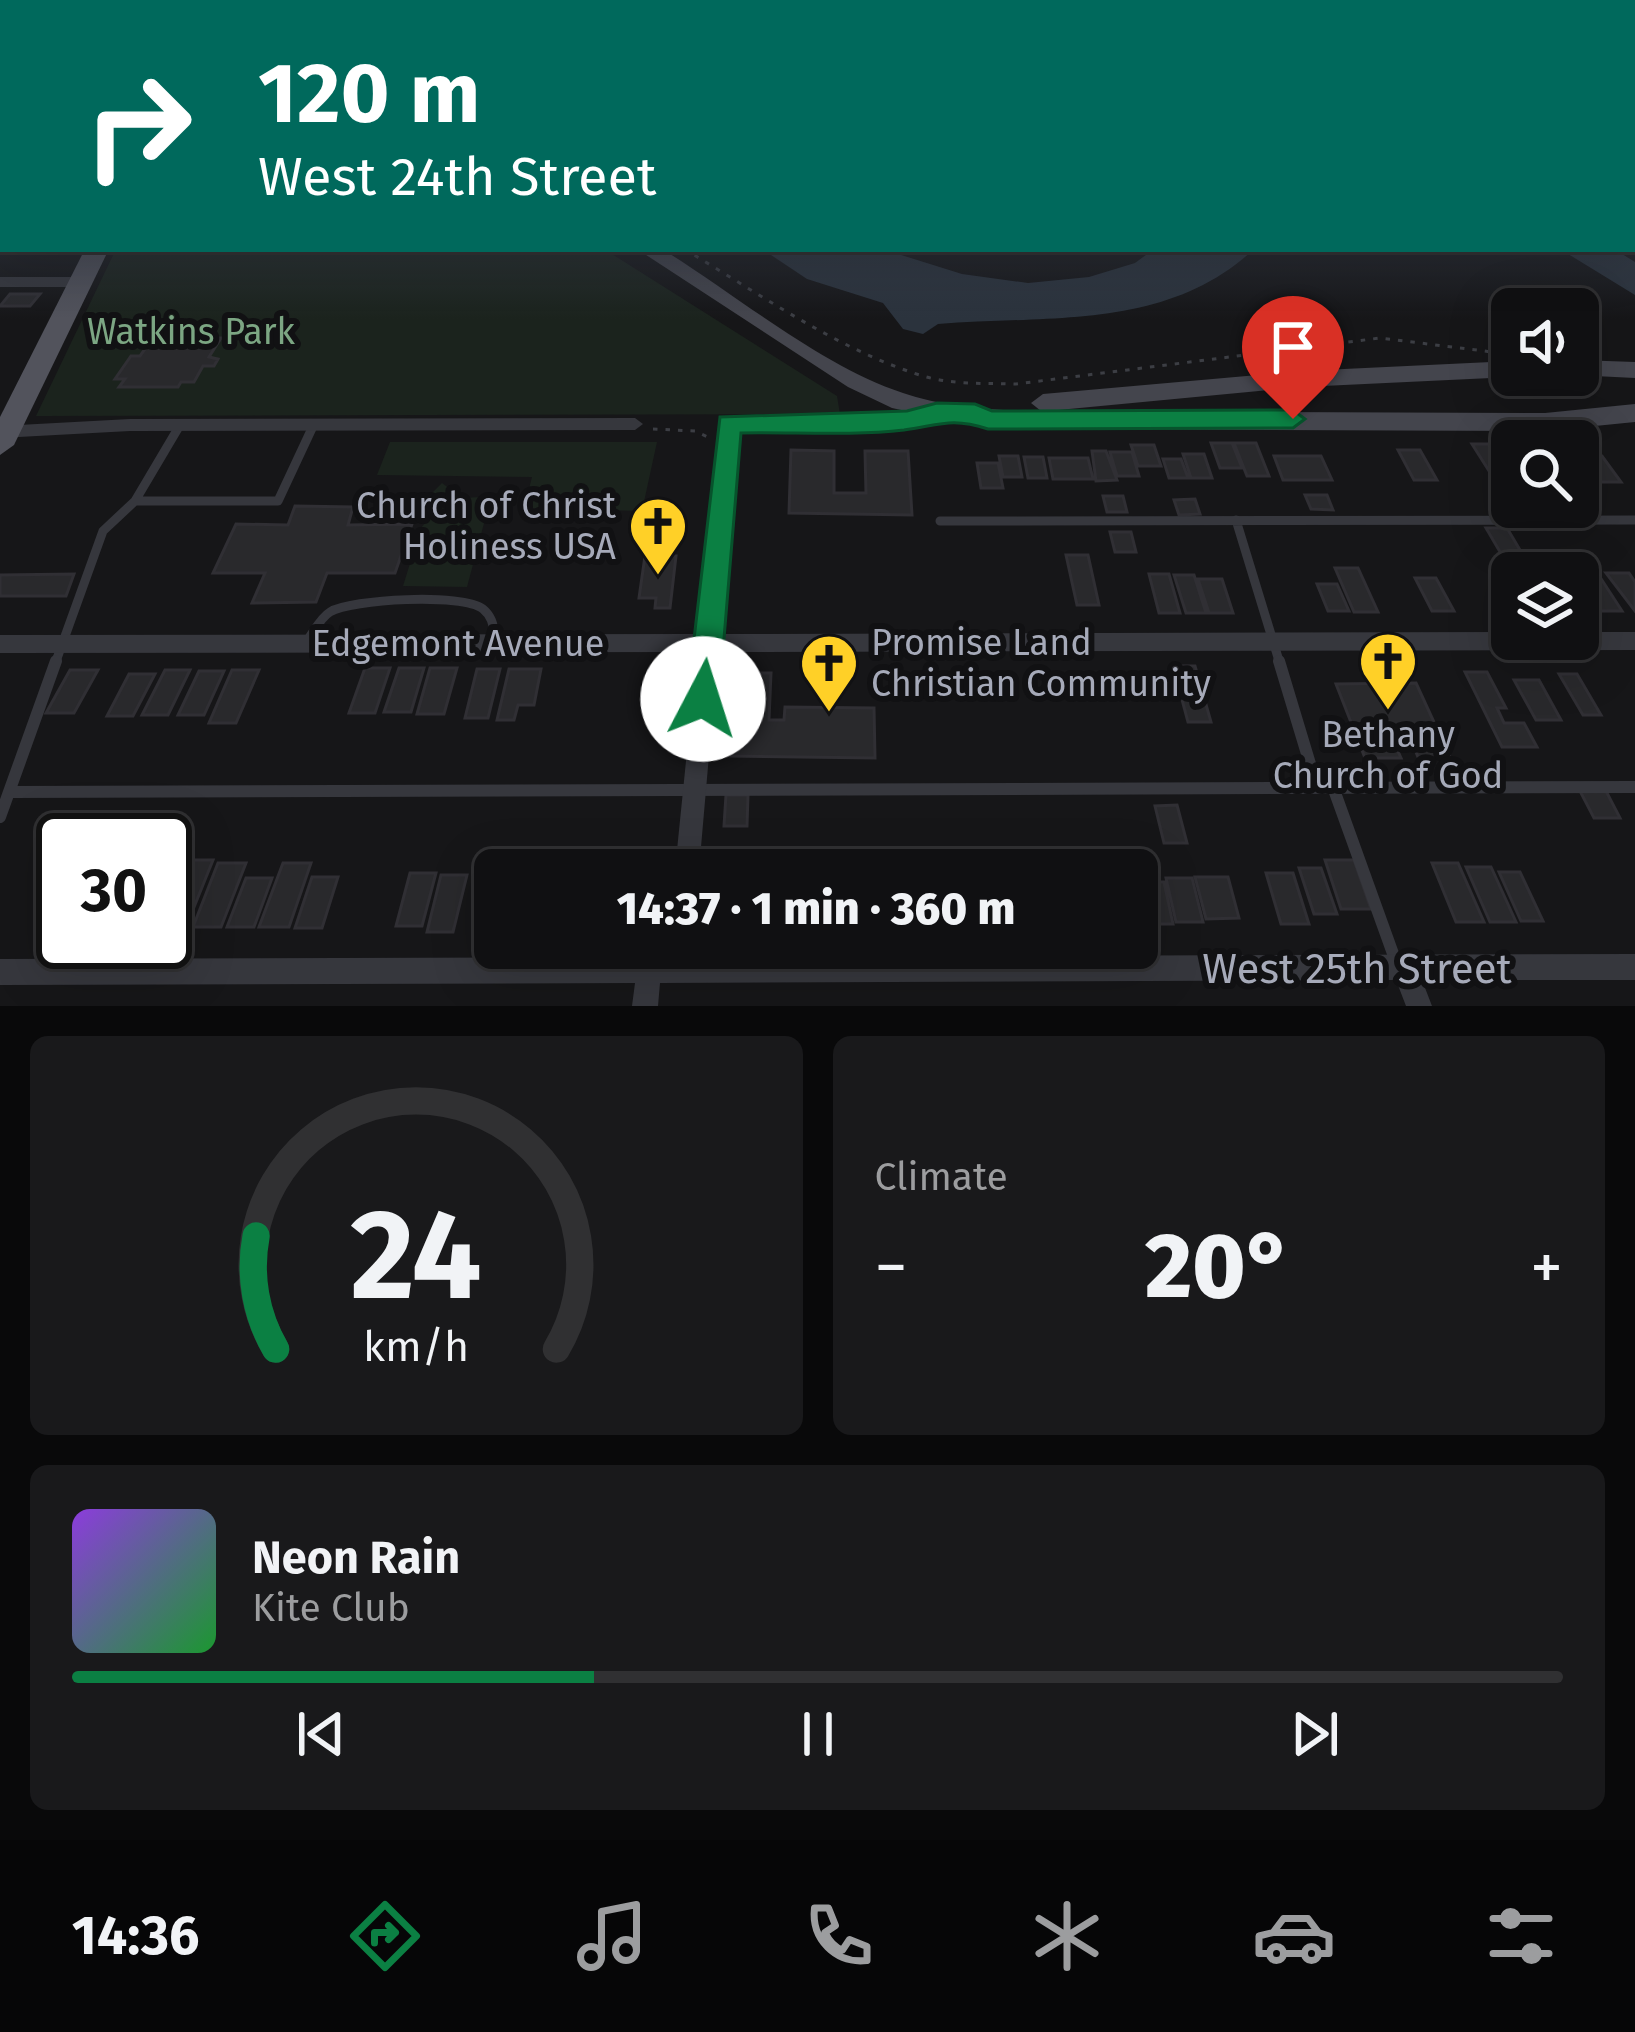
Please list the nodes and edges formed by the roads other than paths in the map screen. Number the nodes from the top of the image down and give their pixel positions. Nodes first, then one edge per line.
1 (95, 252) edge
2 (652, 252) edge
3 (0, 282) edge
4 (80, 282) junction
5 (1599, 369) edge
6 (1491, 370) edge
7 (1635, 370) edge
8 (937, 412) junction
9 (975, 413) junction
10 (1635, 413) edge
11 (314, 424) junction
12 (635, 424) road end
13 (180, 425) junction
14 (2, 436) edge
15 (135, 501) junction
16 (940, 520) dead end
17 (1236, 520) junction
18 (1635, 520) edge
19 (708, 641) junction
20 (1274, 641) junction
21 (1635, 641) edge
22 (64, 643) junction
23 (305, 643) junction
24 (0, 644) edge
25 (493, 644) junction
26 (1317, 787) junction
27 (1333, 787) junction
28 (1635, 787) edge
29 (694, 790) junction
30 (10, 792) junction
31 (0, 817) edge
32 (689, 849) edge
33 (1158, 964) edge
34 (1401, 967) junction
35 (1635, 968) edge
36 (649, 970) joint
37 (0, 972) edge
38 (645, 1006) edge
39 (1419, 1006) edge

1 - 4 main road
2 - 8 street
3 - 4 street
4 - 14 main road
5 - 7 street
6 - 9 street
8 - 9 street
8 - 19 street
9 - 10 street
11 - 12 street
11 - 13 street
11 - 15 lane
13 - 14 street
13 - 15 lane
15 - 22 lane
16 - 17 lane
17 - 18 lane
17 - 20 lane
19 - 20 street, Edgemont Avenue
19 - 25 street, Edgemont Avenue
19 - 29 street
20 - 21 street, Edgemont Avenue
20 - 26 lane
22 - 23 street, Edgemont Avenue
22 - 24 street, Edgemont Avenue
22 - 30 lane
23 - 25 street, Edgemont Avenue
23 - 25 lane
26 - 27 lane
26 - 29 lane
27 - 28 lane
27 - 34 lane
29 - 30 lane
29 - 32 street
30 - 31 lane
33 - 34 street, West 25th Street
34 - 35 street, West 25th Street
34 - 39 street
36 - 37 street, West 25th Street
36 - 38 street

